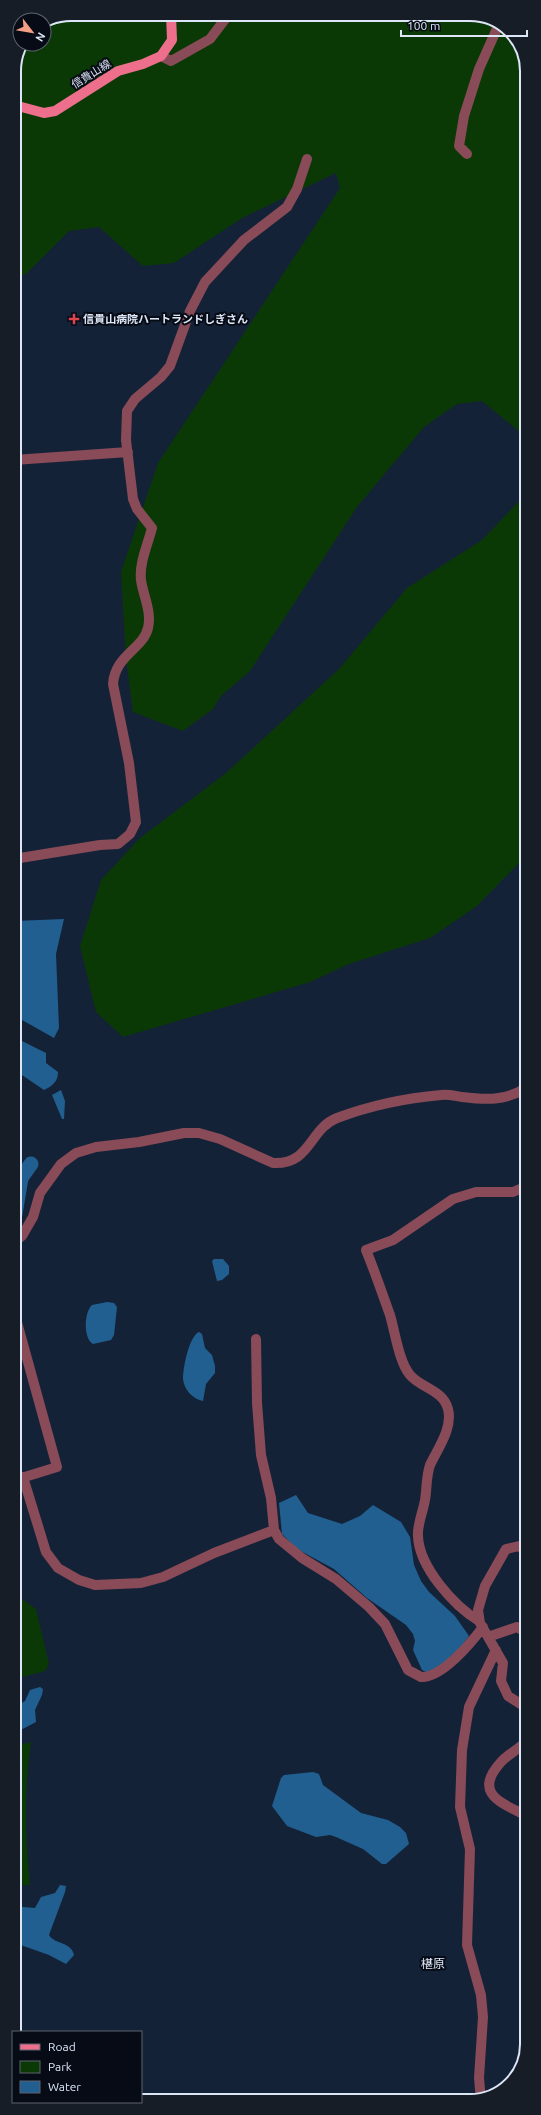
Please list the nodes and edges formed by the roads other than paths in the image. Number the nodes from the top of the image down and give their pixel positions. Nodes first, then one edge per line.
1 (171, 21) edge
2 (224, 21) edge
3 (497, 29) edge
4 (161, 56) junction
5 (21, 107) edge
6 (467, 154) dead end
7 (307, 159) dead end
8 (128, 452) junction
9 (21, 460) edge
10 (21, 858) edge
11 (520, 1091) edge
12 (520, 1189) edge
13 (21, 1237) edge
14 (21, 1337) edge
15 (256, 1339) dead end
16 (21, 1477) edge
17 (21, 1483) edge
18 (274, 1530) junction
19 (520, 1547) edge
20 (481, 1624) junction
21 (520, 1629) edge
22 (488, 1637) junction
23 (496, 1650) junction
24 (520, 1704) edge
25 (520, 1746) edge
26 (520, 1812) edge
27 (480, 2093) edge

1 - 4 main road
2 - 4 street
3 - 6 street
4 - 5 main road, 信貴山線
7 - 8 street
8 - 9 street
8 - 10 street
11 - 13 street
12 - 20 street
14 - 16 street
15 - 18 street
17 - 18 street
18 - 20 street
19 - 20 street
20 - 22 street
21 - 22 street
22 - 23 street
23 - 24 street
23 - 27 street
25 - 26 street

